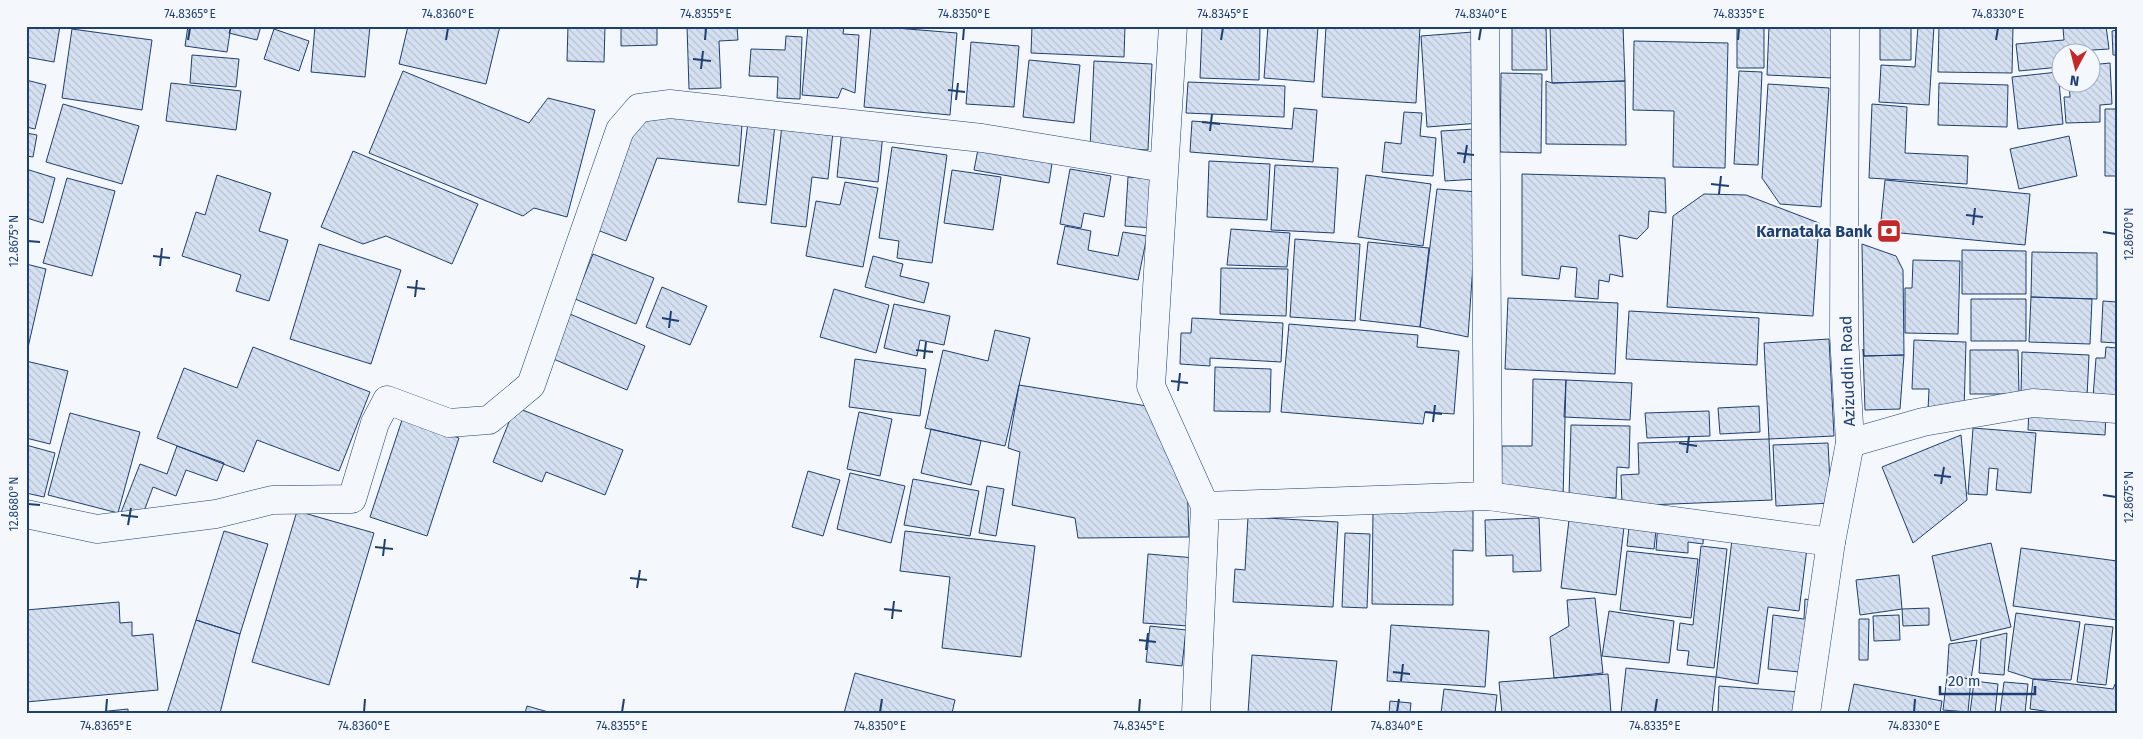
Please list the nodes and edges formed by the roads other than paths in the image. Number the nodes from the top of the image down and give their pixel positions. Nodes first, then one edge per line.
1 (1173, 26) edge
2 (1485, 26) edge
3 (1845, 26) edge
4 (1164, 168) junction
5 (2117, 409) edge
6 (1850, 443) junction
7 (1488, 496) junction
8 (1205, 506) junction
9 (26, 514) edge
10 (1831, 542) junction
11 (1196, 713) edge
12 (1806, 713) edge

1 - 4 street
2 - 7 street
3 - 6 street, Azizuddin Road
4 - 8 street
4 - 9 street
5 - 6 street
6 - 10 street, Azizuddin Road
7 - 8 street
7 - 10 street
8 - 11 street
10 - 12 street, Azizuddin Road

